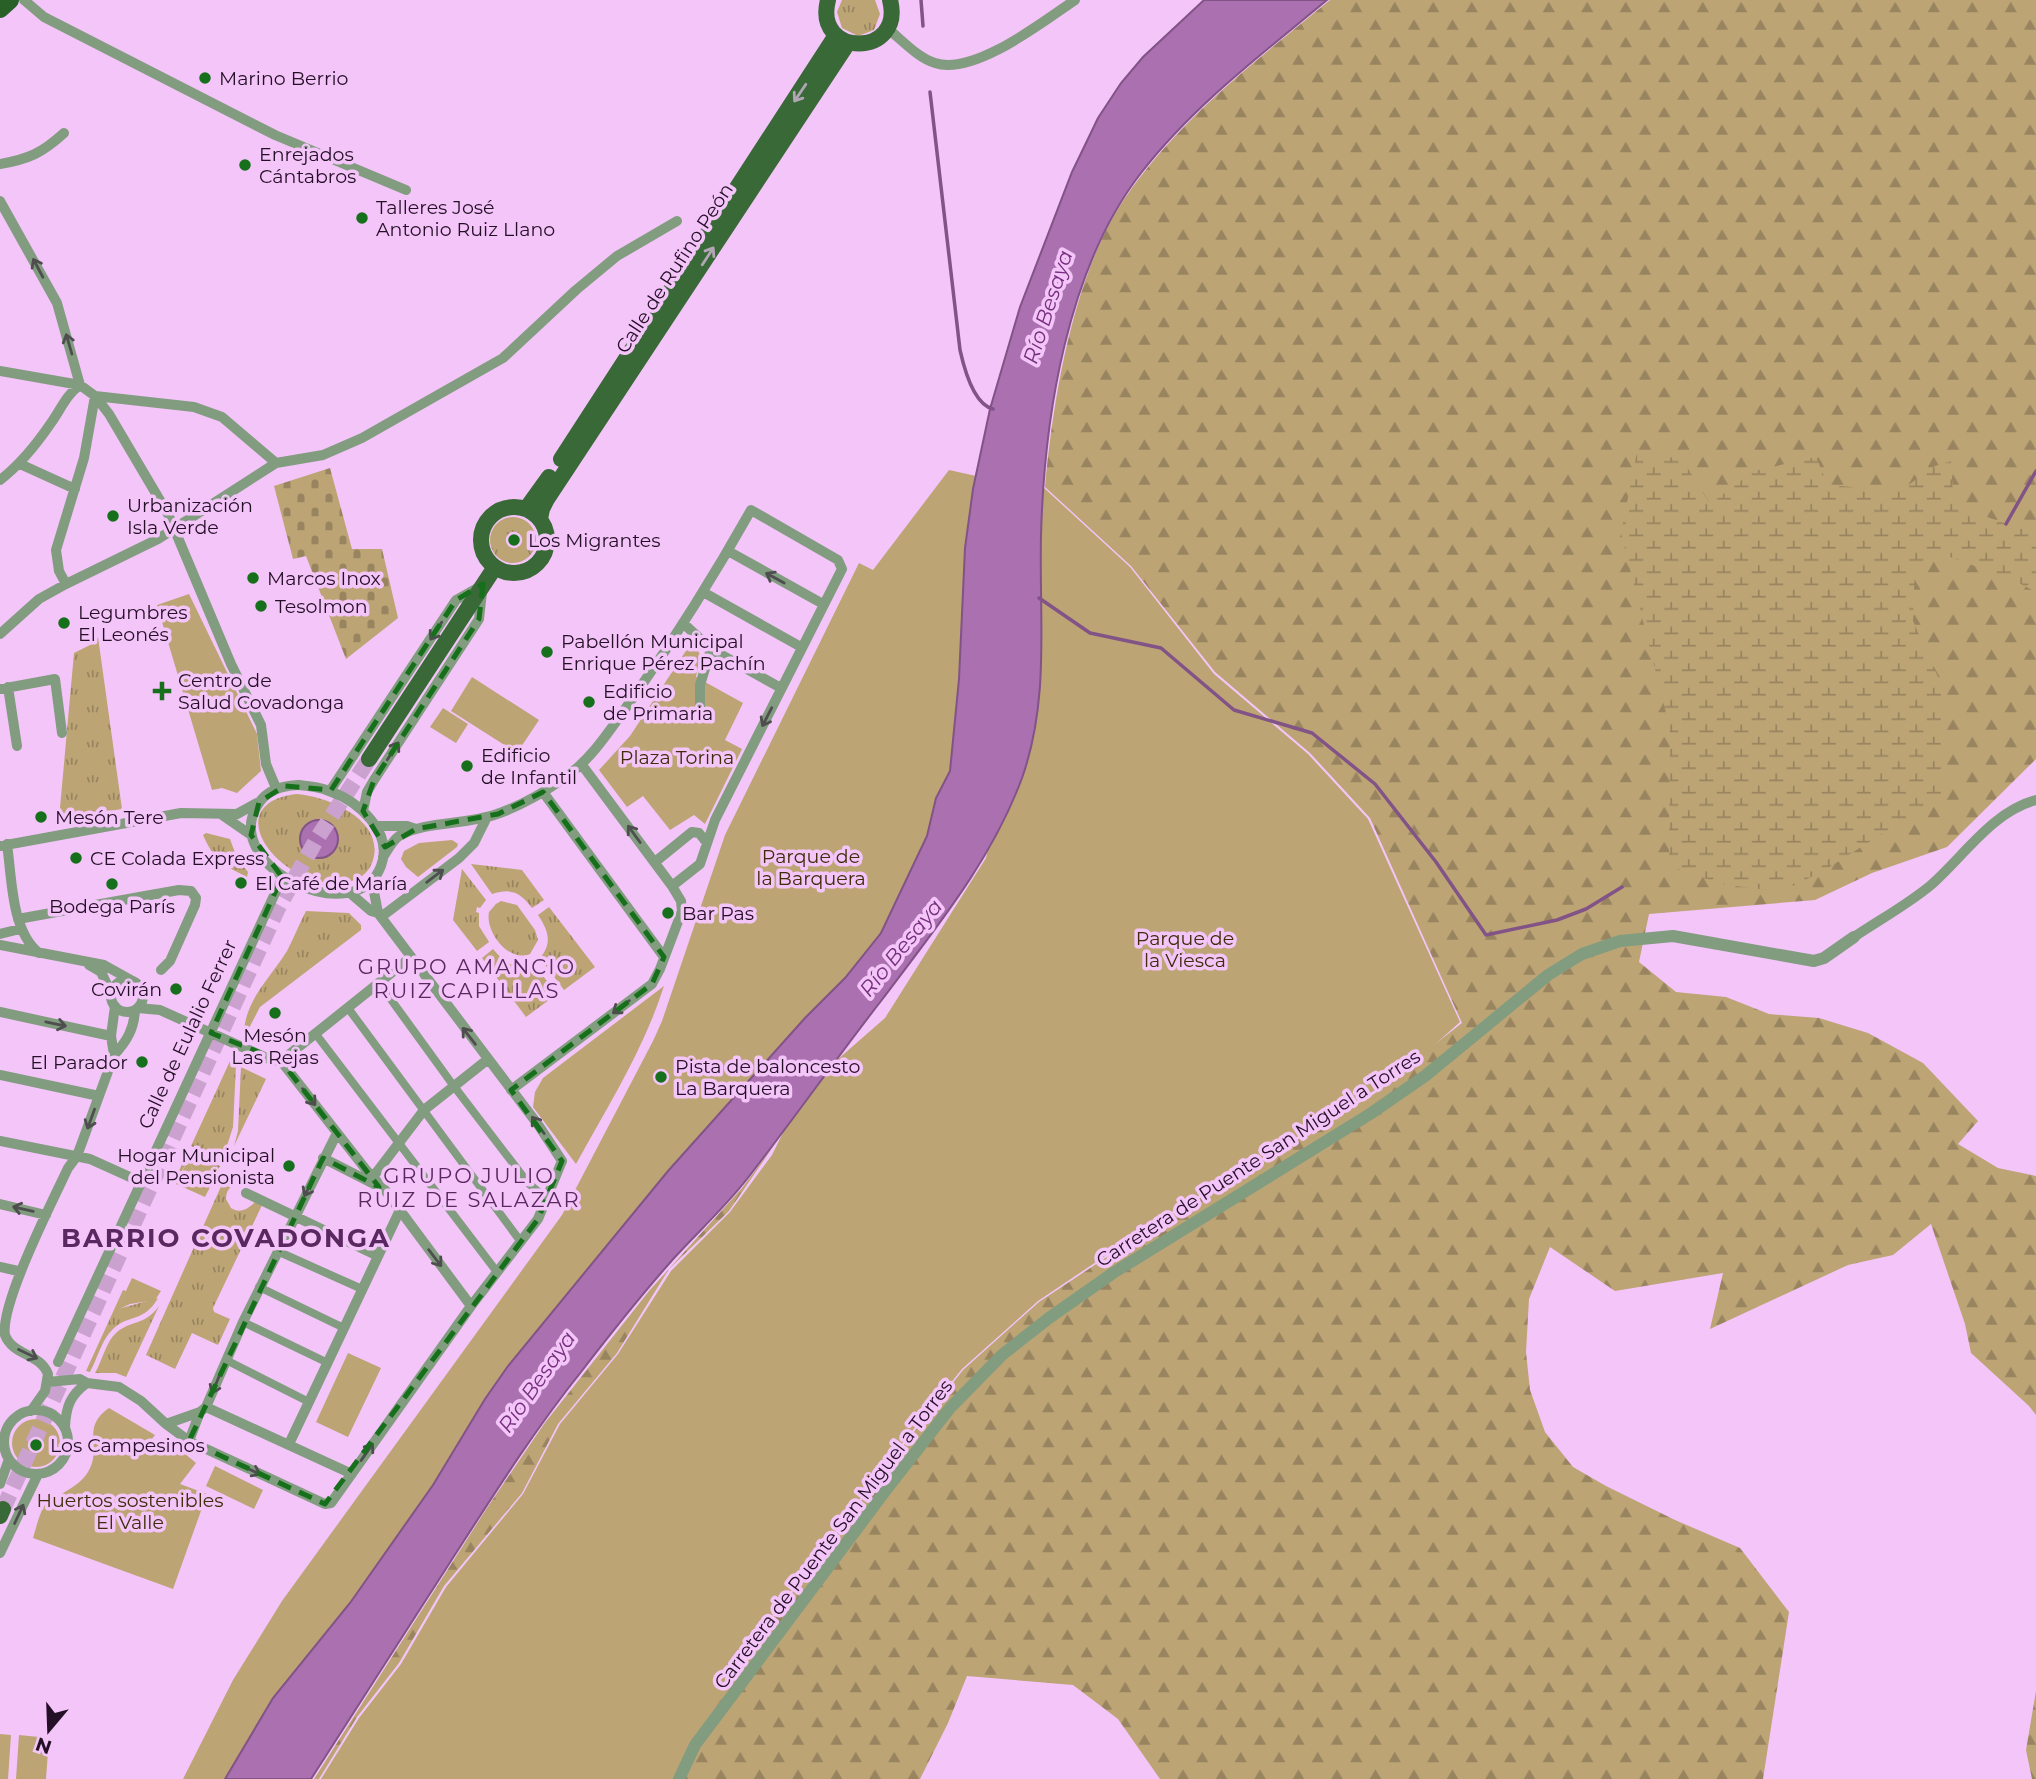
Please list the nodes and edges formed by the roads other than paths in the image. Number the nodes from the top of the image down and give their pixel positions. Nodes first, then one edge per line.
1 (10, 0) edge
2 (24, 0) edge
3 (828, 0) edge
4 (890, 0) edge
5 (1075, 0) edge
6 (0, 9) edge
7 (887, 29) junction
8 (842, 39) junction
9 (64, 133) dead end
10 (0, 164) edge
11 (406, 190) dead end
12 (0, 201) edge
13 (677, 221) dead end
14 (0, 371) edge
15 (80, 385) junction
16 (96, 396) junction
17 (276, 463) junction
18 (20, 464) junction
19 (0, 480) edge
20 (75, 489) junction
21 (526, 509) junction
22 (540, 519) junction
23 (174, 529) junction
24 (728, 551) junction
25 (495, 567) junction
26 (66, 584) junction
27 (483, 584) junction
28 (703, 592) junction
29 (823, 604) junction
30 (684, 624) junction
31 (0, 635) edge
32 (801, 646) junction
33 (711, 649) junction
34 (4, 688) edge
35 (781, 688) junction
36 (700, 706) dead end
37 (62, 733) dead end
38 (17, 746) dead end
39 (369, 759) tunnel mouth
40 (582, 765) junction
41 (276, 788) junction
42 (330, 791) junction
43 (543, 792) junction
44 (2036, 800) edge
45 (259, 802) junction
46 (363, 811) junction
47 (222, 815) junction
48 (487, 817) junction
49 (376, 826) junction
50 (416, 829) junction
51 (251, 835) junction
52 (707, 843) junction
53 (4, 845) edge
54 (383, 857) junction
55 (655, 862) junction
56 (283, 876) junction
57 (372, 881) junction
58 (672, 886) junction
59 (350, 893) junction
60 (379, 915) junction
61 (19, 924) junction
62 (0, 934) edge
63 (1854, 937) joint
64 (0, 946) edge
65 (40, 954) junction
66 (664, 957) junction
67 (410, 958) junction
68 (84, 962) junction
69 (160, 970) dead end
70 (131, 980) junction
71 (379, 983) junction
72 (142, 990) junction
73 (111, 993) junction
74 (116, 1006) junction
75 (348, 1008) junction
76 (136, 1009) junction
77 (160, 1010) junction
78 (0, 1012) edge
79 (211, 1033) junction
80 (315, 1033) junction
81 (111, 1036) junction
82 (114, 1055) junction
83 (487, 1060) junction
84 (281, 1061) junction
85 (0, 1075) edge
86 (453, 1085) junction
87 (511, 1090) junction
88 (99, 1096) junction
89 (424, 1110) junction
90 (337, 1133) junction
91 (0, 1141) edge
92 (398, 1144) junction
93 (77, 1156) junction
94 (323, 1158) junction
95 (373, 1177) junction
96 (141, 1182) junction
97 (385, 1190) junction
98 (246, 1193) dead end
99 (546, 1198) junction
100 (0, 1204) edge
101 (400, 1210) junction
102 (46, 1215) junction
103 (294, 1215) junction
104 (521, 1242) junction
105 (277, 1251) junction
106 (378, 1256) junction
107 (0, 1267) edge
108 (18, 1271) junction
109 (497, 1272) junction
110 (259, 1287) junction
111 (362, 1289) junction
112 (471, 1306) junction
113 (243, 1322) junction
114 (2, 1328) edge
115 (344, 1328) junction
116 (226, 1360) junction
117 (58, 1362) dead end
118 (328, 1363) junction
119 (48, 1382) junction
120 (87, 1382) junction
121 (309, 1402) junction
122 (31, 1410) junction
123 (203, 1410) junction
124 (166, 1424) junction
125 (65, 1428) junction
126 (189, 1441) junction
127 (289, 1444) junction
128 (9, 1460) junction
129 (38, 1474) junction
130 (352, 1474) junction
131 (0, 1484) edge
132 (0, 1553) edge
133 (679, 1779) edge

1 - 6 highway
2 - 11 street
3 - 8 main road
4 - 7 main road
5 - 7 street
7 - 8 main road
8 -> 21 main road, Calle de Rufino Peón
22 -> 8 main road, Calle de Rufino Peón
9 - 10 street
15 -> 12 street
13 - 17 street
14 - 15 street
15 - 16 street
15 - 18 street
16 - 17 street
16 - 20 street
16 - 23 street
17 - 23 street
18 - 19 street
18 - 20 street
20 - 26 street
21 - 22 main road
21 - 25 main road
22 - 25 main road
23 - 26 street
23 - 41 street
24 - 28 street
29 -> 24 street
24 - 29 street
25 - 27 main road
26 - 31 street
27 - 39 main road
27 -> 42 street
46 -> 27 street
28 - 30 street
28 - 32 street
29 - 32 street
30 - 33 street
30 - 40 street
32 - 35 street
33 - 35 street
33 - 36 street
34 - 37 street
34 - 38 street
35 -> 52 street
40 - 43 street
55 -> 40 street
41 - 42 street
41 - 45 street
42 - 46 street
43 - 48 street
43 - 66 street
44 - 63 street, Carretera de Puente San Miguel a Torres
45 - 47 street
45 - 51 street
46 - 49 street
47 - 51 street
47 - 53 street
48 - 50 street
60 -> 48 street
49 - 50 street
49 - 54 street
50 - 54 street
51 - 56 street
52 - 55 street
52 - 58 street
53 - 61 street
54 - 57 street
55 - 58 street
56 - 59 street
56 - 79 street, Calle de Eulalio Ferrer
57 - 59 street
57 - 60 street
58 - 66 street
59 - 60 street
60 - 67 street
61 - 62 street
61 - 65 street
61 - 69 street
63 - 133 street, Carretera de Puente San Miguel a Torres
64 - 65 street
65 - 68 street
66 -> 87 street
67 - 71 street
83 -> 67 street
68 - 70 street
68 - 73 street
70 - 72 street
70 - 73 street
71 - 75 street
71 - 86 street
72 - 76 street
72 - 77 street
73 - 74 street
74 - 76 street
74 - 81 street
75 - 80 street
75 - 89 street
76 - 77 street
76 - 82 street
77 - 79 street
78 -> 81 street
79 - 84 street
79 - 96 street, Calle de Eulalio Ferrer
80 - 84 street
80 - 92 street
81 - 82 street
82 - 88 street
83 - 86 street
83 - 87 street
84 -> 90 street
85 - 88 street
86 - 89 street
86 - 99 street
99 -> 87 street
88 -> 93 street
89 - 92 street
89 - 104 street
90 - 94 street
90 - 95 street
91 - 93 street
92 - 95 street
92 - 109 street
93 - 96 street
93 - 102 street
94 - 97 street
94 -> 103 street
95 - 97 street
96 - 117 street, Calle de Eulalio Ferrer
97 - 101 street
98 - 103 street
99 - 104 street
102 -> 100 street
101 - 106 street
101 -> 112 street
102 - 108 street
103 - 105 street
103 - 106 street
104 - 109 street
105 - 110 street
105 - 111 street
106 - 111 street
107 - 108 street
108 - 114 street
109 - 112 street
110 - 113 street
110 - 115 street
111 - 115 street
130 -> 112 street
113 - 116 street
113 - 118 street
114 -> 119 street
115 - 118 street
116 - 121 street
116 -> 123 street
118 - 121 street
119 - 120 street
119 - 122 street
120 - 124 street
120 - 125 street
121 - 127 street
122 - 125 street
122 - 128 street
123 - 124 street
123 - 126 street
123 - 127 street
124 - 126 street
125 - 129 street
126 -> 130 street
127 - 130 street
128 - 129 street
128 - 131 street
132 -> 129 street

